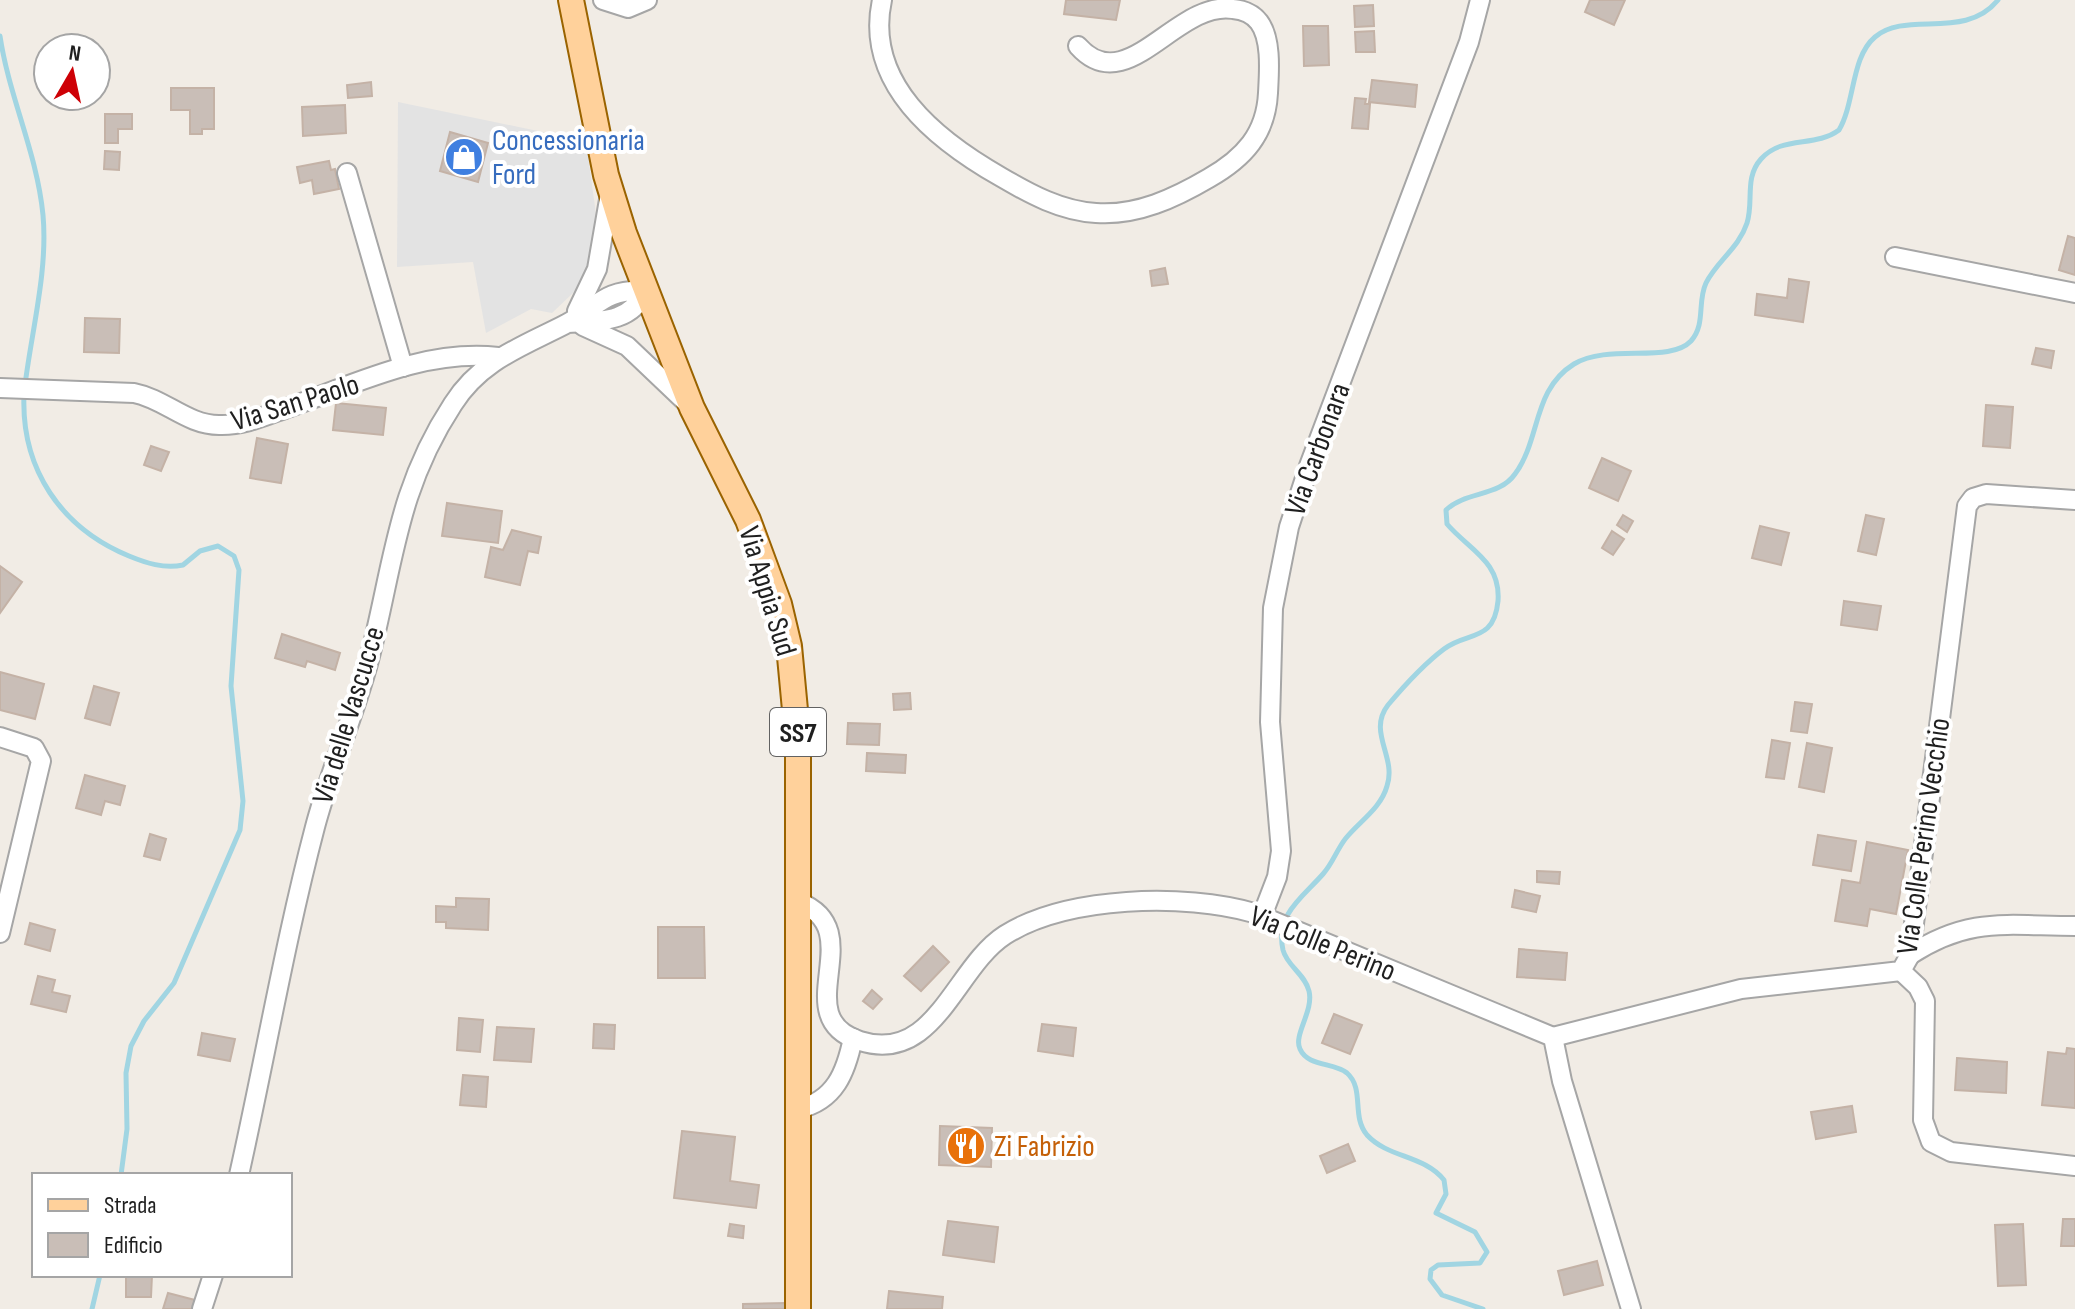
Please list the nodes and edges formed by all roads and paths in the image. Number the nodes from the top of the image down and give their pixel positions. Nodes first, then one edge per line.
1 (571, 0) edge
2 (603, 0) edge
3 (647, 0) edge
4 (882, 0) edge
5 (1480, 0) edge
6 (1078, 46) dead end
7 (347, 173) dead end
8 (610, 190) junction
9 (1895, 257) dead end
10 (645, 291) junction
11 (2075, 293) edge
12 (568, 323) junction
13 (498, 357) junction
14 (403, 367) junction
15 (7, 388) edge
16 (692, 408) junction
17 (2075, 500) edge
18 (0, 737) edge
19 (799, 902) junction
20 (1265, 917) junction
21 (2075, 926) edge
22 (0, 933) edge
23 (1906, 963) junction
24 (1553, 1037) junction
25 (853, 1038) junction
26 (798, 1109) junction
27 (2075, 1166) edge
28 (239, 1173) edge
29 (212, 1277) edge
30 (202, 1309) edge
31 (798, 1309) edge
32 (1631, 1309) edge

1 - 8 main road, Via Appia Sud / SS7
2 - 3 street
4 - 6 street
5 - 20 street, Via Carbonara
7 - 14 street
8 - 10 main road, Via Appia Sud / SS7
8 - 12 street
9 - 11 street
10 - 12 street, Via delle Vascucce
10 - 16 main road, Via Appia Sud / SS7
12 - 13 street, Via delle Vascucce
12 - 16 street
13 - 14 street, Via San Paolo
13 - 28 street, Via delle Vascucce
14 - 15 street, Via San Paolo
16 - 19 main road, Via Appia Sud / SS7
17 - 23 street, Via Colle Perino Vecchio
18 - 22 street
19 - 25 street
19 - 26 main road, Via Appia Sud / SS7
20 - 24 street, Via Colle Perino
20 - 25 street, Via Colle Perino
21 - 23 street
23 - 24 street, Via Colle Perino Vecchio
23 - 27 street
24 - 32 street
25 - 26 street
26 - 31 main road, Via Appia Sud / SS7
29 - 30 street

